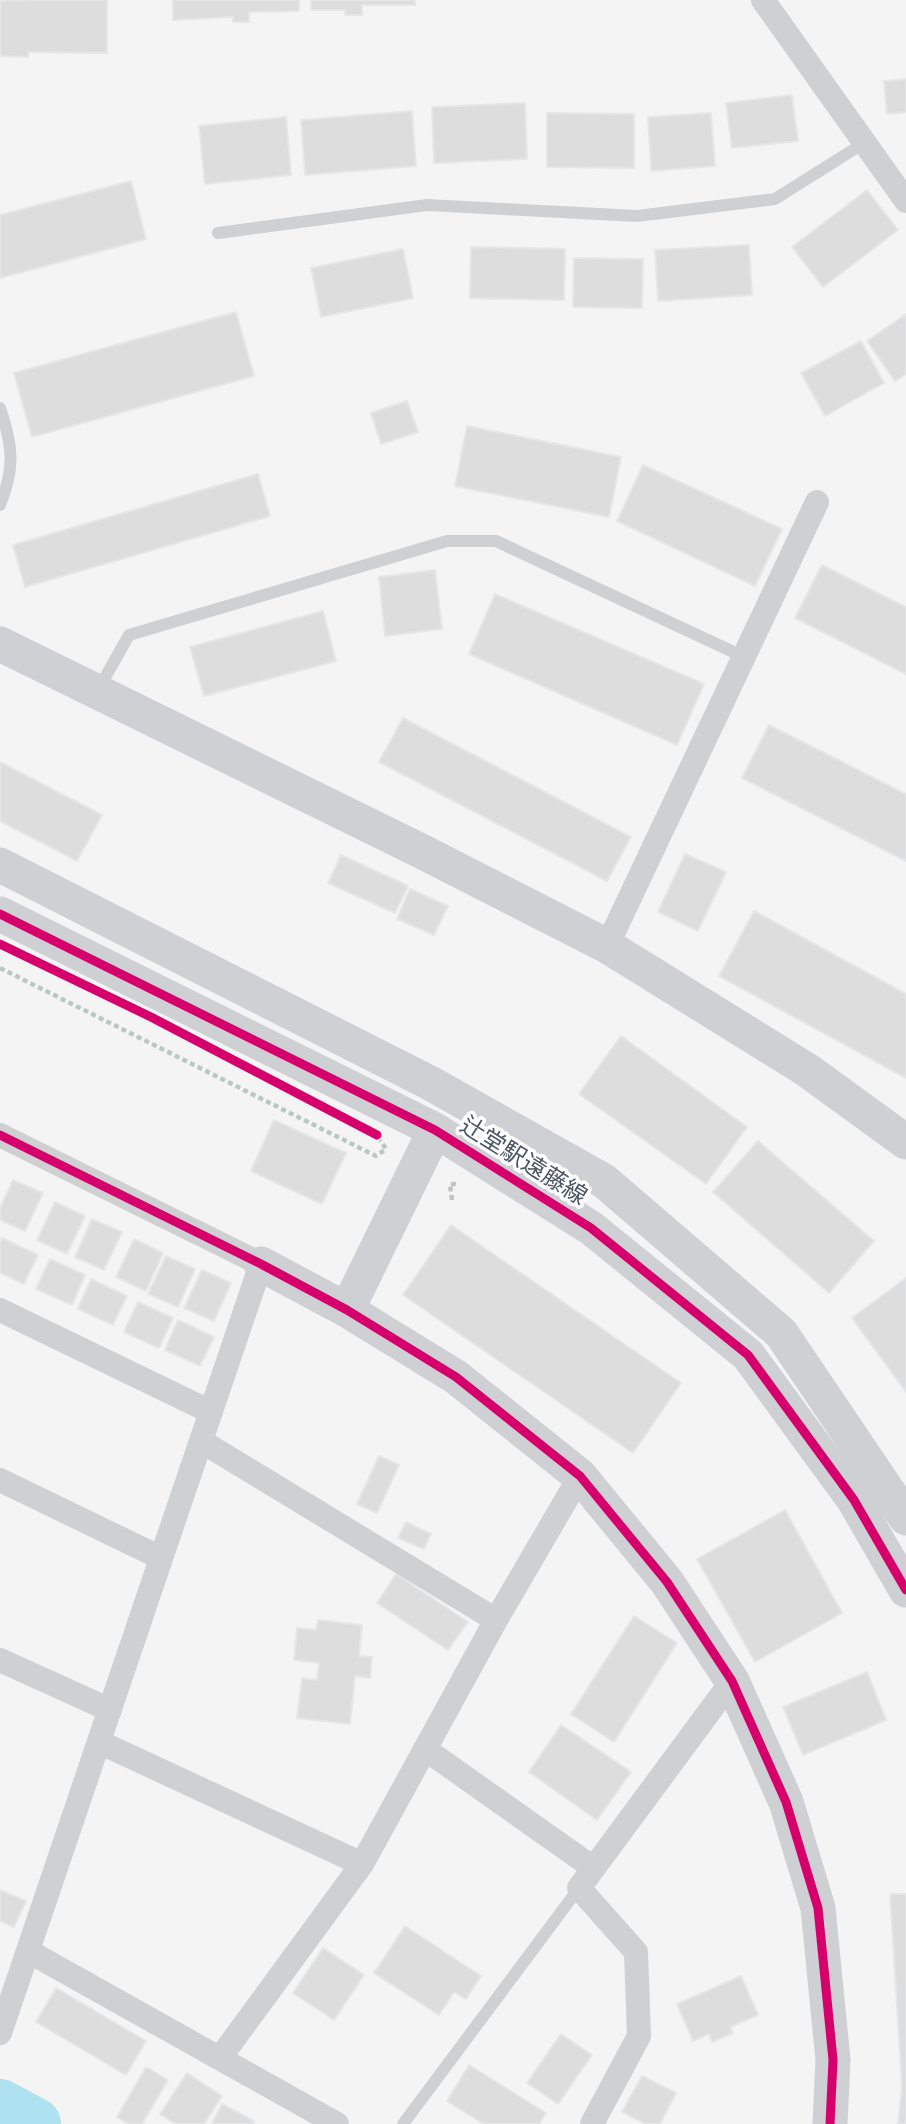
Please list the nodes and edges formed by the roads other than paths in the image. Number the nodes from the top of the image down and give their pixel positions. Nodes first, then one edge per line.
1 (763, 0) edge
2 (864, 143) junction
3 (906, 201) edge
4 (218, 233) dead end
5 (0, 408) edge
6 (817, 502) dead end
7 (0, 505) edge
8 (0, 644) edge
9 (744, 657) junction
10 (98, 691) junction
11 (0, 865) edge
12 (0, 914) edge
13 (607, 946) junction
14 (435, 1130) junction
15 (0, 1135) edge
16 (906, 1142) edge
17 (261, 1264) junction
18 (0, 1310) edge
19 (347, 1310) junction
20 (211, 1412) junction
21 (201, 1441) junction
22 (580, 1476) junction
23 (0, 1480) edge
24 (906, 1518) edge
25 (161, 1558) junction
26 (906, 1590) edge
27 (496, 1620) junction
28 (0, 1660) edge
29 (732, 1681) junction
30 (110, 1710) junction
31 (99, 1742) junction
32 (425, 1749) junction
33 (362, 1864) junction
34 (593, 1867) junction
35 (579, 1888) junction
36 (28, 1951) junction
37 (0, 2033) edge
38 (220, 2058) junction
39 (337, 2124) edge
40 (402, 2124) edge
41 (592, 2124) edge
42 (830, 2124) edge

1 - 2 street
2 - 3 street
2 - 4 lane
5 - 7 lane
6 - 9 street
8 - 10 street
9 - 10 lane
9 - 13 street
10 - 13 street
11 - 24 street, 辻堂駅遠藤線
12 - 14 street, 辻堂駅遠藤線
13 - 16 street
14 - 19 street
14 - 26 street, 辻堂駅遠藤線
15 - 17 street
17 - 19 street
17 - 20 street
18 - 20 street
19 - 22 street
20 - 21 street
21 - 25 street
21 - 27 street
22 - 27 street
22 - 29 street
23 - 25 street
25 - 30 street
27 - 32 street
28 - 30 street
29 - 34 street
29 - 42 street
30 - 31 street
31 - 33 street
31 - 36 street
32 - 33 street
32 - 34 street
33 - 38 street
34 - 35 street
35 - 40 lane
35 - 41 street
36 - 37 street
36 - 38 street
38 - 39 street

